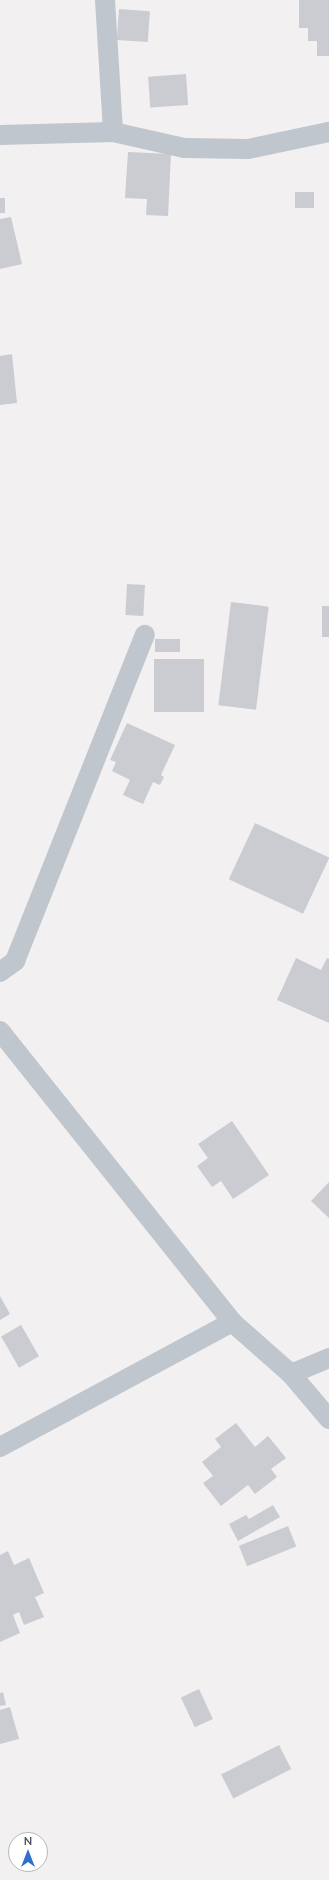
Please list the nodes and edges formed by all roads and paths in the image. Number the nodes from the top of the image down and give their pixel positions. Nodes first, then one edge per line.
1 (105, 0) edge
2 (113, 132) junction
3 (329, 132) edge
4 (0, 135) edge
5 (145, 635) dead end
6 (0, 972) edge
7 (0, 1031) edge
8 (232, 1322) junction
9 (329, 1358) edge
10 (291, 1374) junction
11 (329, 1419) edge
12 (0, 1447) edge

1 - 2 street
2 - 3 street
2 - 4 street
5 - 6 street
7 - 8 street
8 - 10 street
8 - 12 street
9 - 10 street
10 - 11 street

